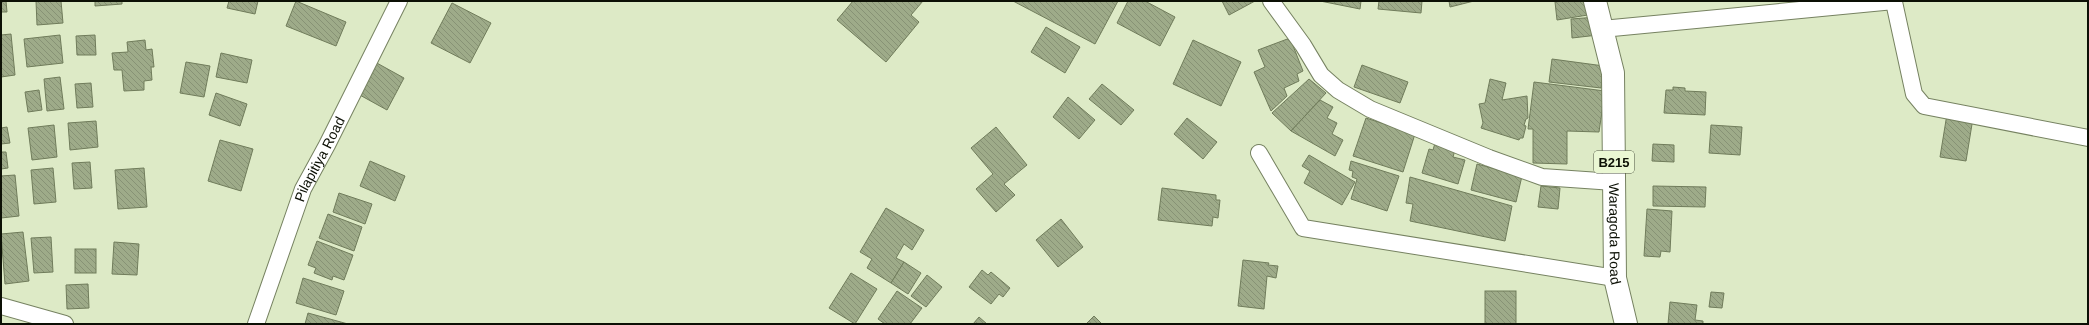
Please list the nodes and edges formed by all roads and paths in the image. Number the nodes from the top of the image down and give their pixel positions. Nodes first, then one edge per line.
1 (399, 1) edge
2 (1272, 1) edge
3 (1595, 1) edge
4 (1894, 1) edge
5 (1602, 29) junction
6 (2088, 138) edge
7 (1259, 153) dead end
8 (1614, 182) junction
9 (1615, 278) junction
10 (1, 306) edge
11 (251, 322) edge
12 (65, 324) edge
13 (1626, 324) edge

1 - 11 street, Pilapitiya Road
2 - 8 street
3 - 5 main road, Waragoda Road / B215
4 - 5 street
4 - 6 street
5 - 8 main road, Waragoda Road / B215
7 - 9 street
8 - 9 main road, Waragoda Road / B215
9 - 13 main road, Waragoda Road / B215
10 - 12 street

